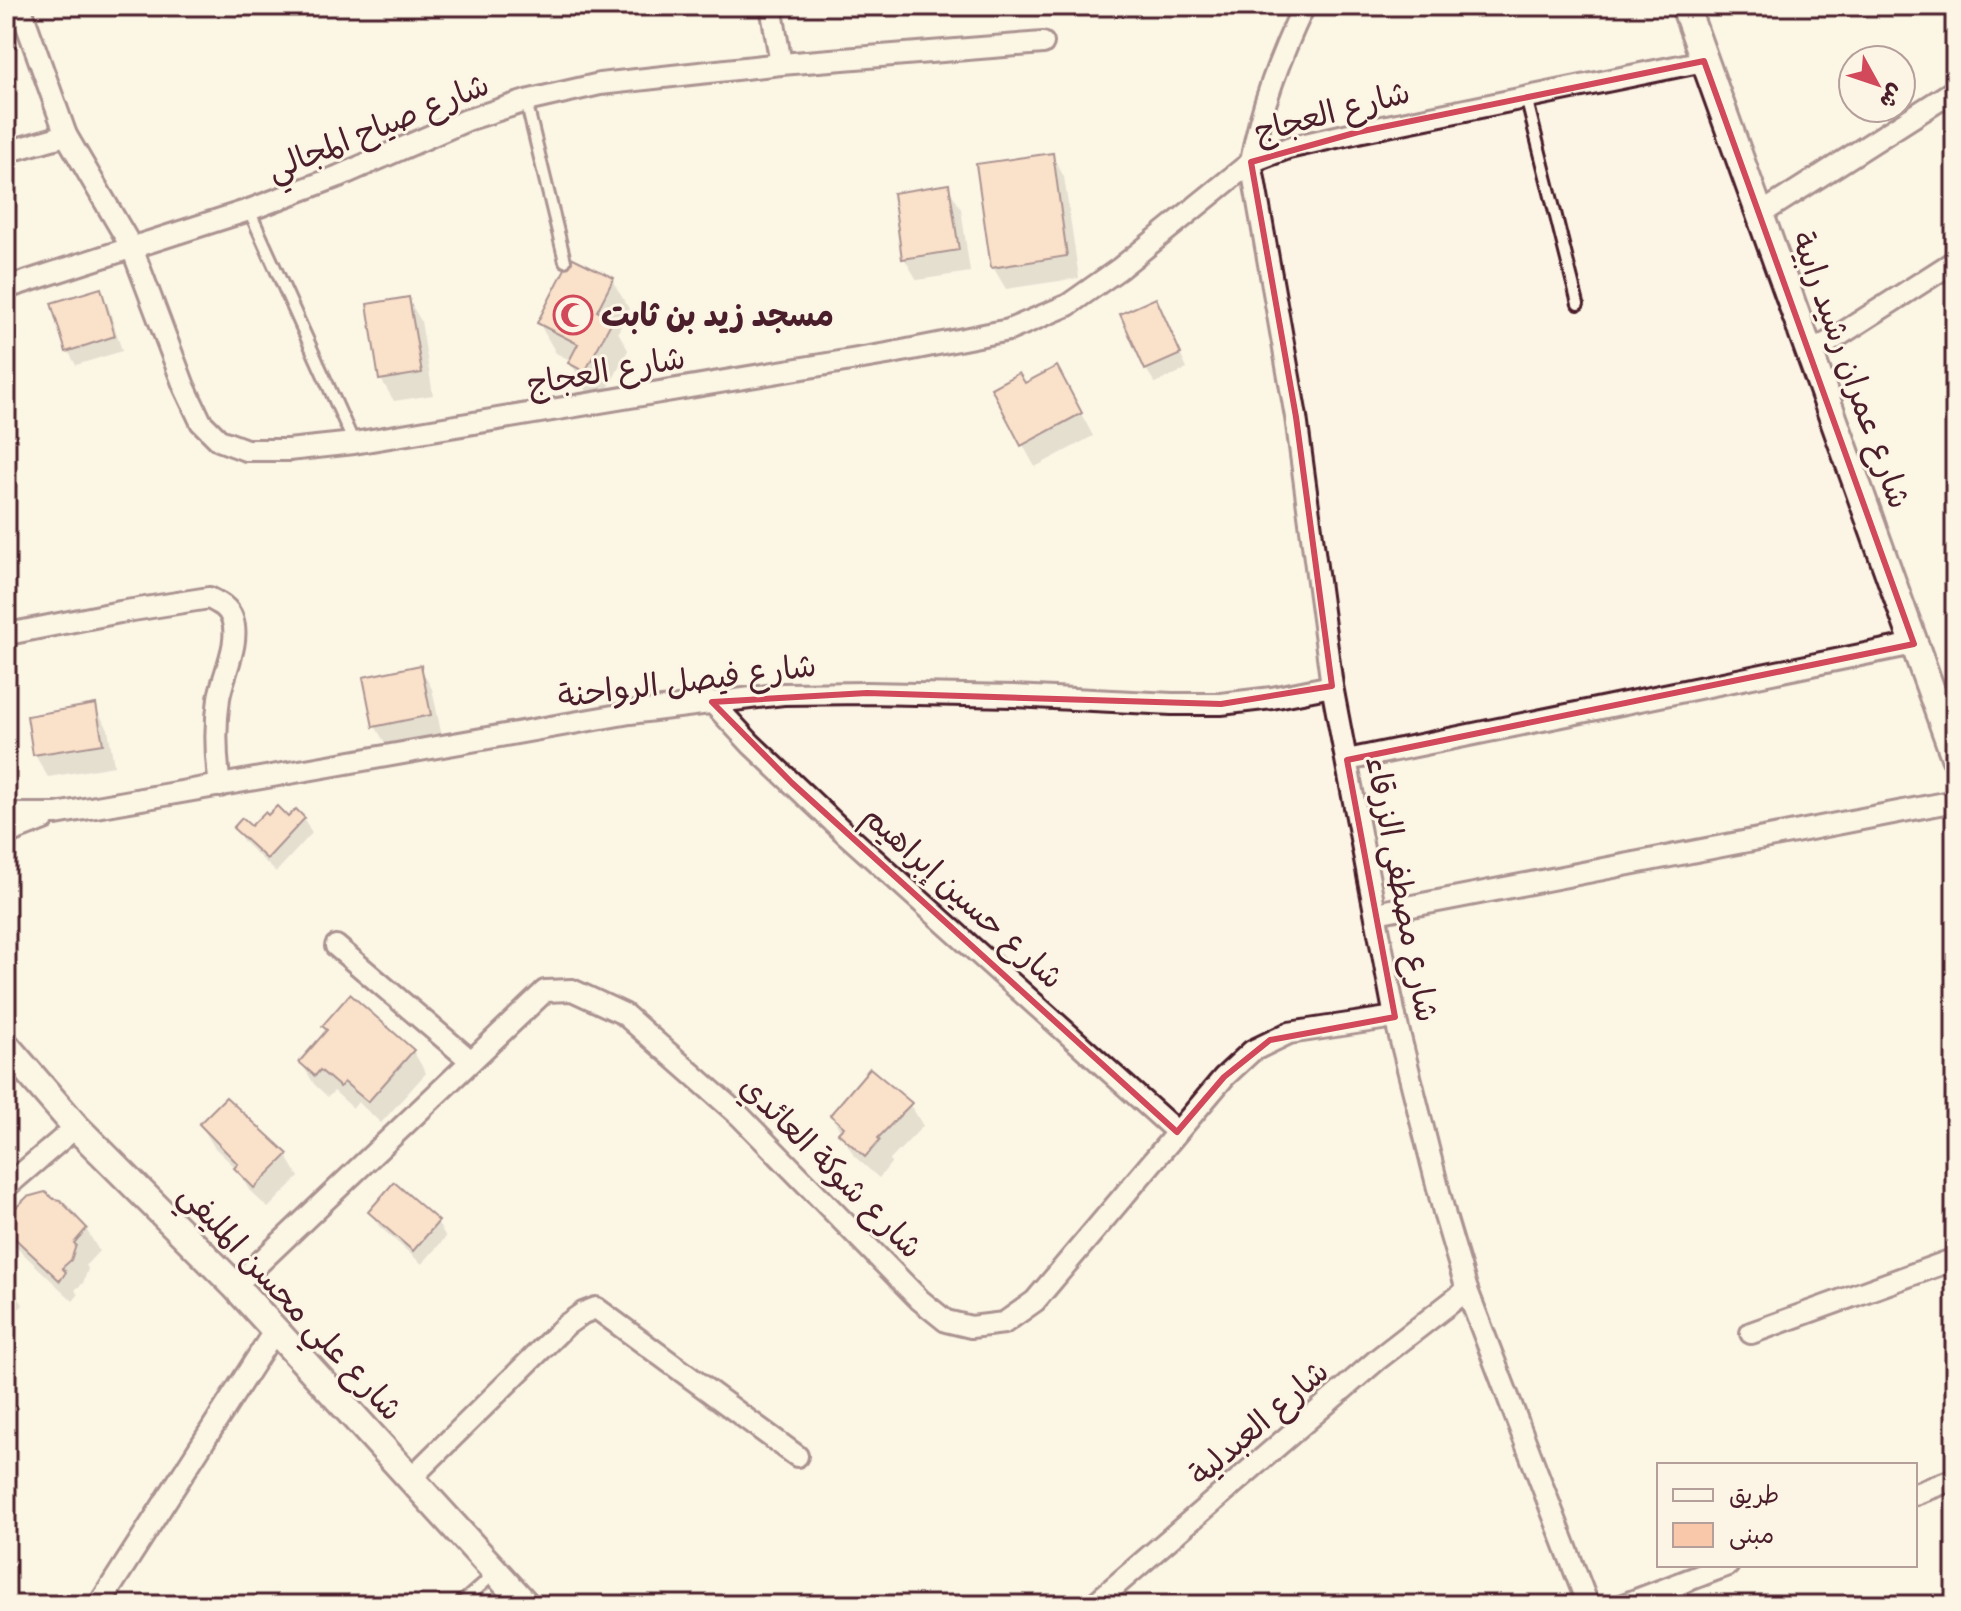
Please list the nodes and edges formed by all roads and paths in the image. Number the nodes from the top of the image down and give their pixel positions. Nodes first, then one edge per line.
1 (20, 6) edge
2 (771, 6) edge
3 (1304, 6) edge
4 (1685, 6) edge
5 (1043, 43) dead end
6 (1704, 61) junction
7 (781, 64) junction
8 (1955, 90) edge
9 (1526, 97) junction
10 (526, 101) junction
11 (66, 135) junction
12 (6, 152) edge
13 (1251, 162) junction
14 (249, 210) junction
15 (1759, 215) junction
16 (132, 248) junction
17 (565, 261) dead end
18 (1955, 261) edge
19 (6, 288) edge
20 (1578, 304) dead end
21 (1810, 354) junction
22 (354, 443) junction
23 (13, 633) dead end
24 (1914, 644) junction
25 (1332, 686) junction
26 (712, 702) junction
27 (1955, 757) edge
28 (1347, 760) junction
29 (220, 786) junction
30 (1955, 801) edge
31 (6, 814) edge
32 (56, 814) junction
33 (6, 834) edge
34 (1376, 913) junction
35 (336, 946) dead end
36 (1395, 1017) junction
37 (6, 1046) edge
38 (471, 1061) junction
39 (76, 1127) junction
40 (1177, 1132) junction
41 (6, 1187) edge
42 (1955, 1259) edge
43 (235, 1286) junction
44 (1467, 1290) junction
45 (275, 1330) junction
46 (1751, 1333) dead end
47 (797, 1456) dead end
48 (410, 1479) junction
49 (1955, 1479) edge
50 (1917, 1493) edge
51 (1723, 1567) edge
52 (495, 1572) junction
53 (99, 1605) edge
54 (459, 1605) edge
55 (526, 1605) edge
56 (1093, 1605) edge
57 (1588, 1605) edge
58 (1623, 1605) edge

1 - 11 street, شارع العجاج
2 - 7 street
3 - 13 street
4 - 6 street, شارع عمران رشيد رابية
5 - 7 street, شارع صياح المجالي
6 - 9 street, شارع العجاج
6 - 15 street, شارع عمران رشيد رابية
7 - 10 street, شارع صياح المجالي
8 - 15 street
9 - 13 street, شارع العجاج
9 - 20 lane
10 - 14 street, شارع صياح المجالي
10 - 17 lane
11 - 12 street
11 - 16 street, شارع العجاج
13 - 22 street, شارع العجاج
13 - 25 street, شارع مصطفى الزرقاء
14 - 16 street, شارع صياح المجالي
14 - 22 lane
15 - 21 street, شارع عمران رشيد رابية
16 - 19 street, شارع صياح المجالي
16 - 22 street, شارع العجاج
18 - 21 street
21 - 24 street, شارع عمران رشيد رابية
23 - 29 street
24 - 27 street, شارع عمران رشيد رابية
24 - 28 street
25 - 26 street, شارع فيصل الرواحنة
25 - 28 street, شارع مصطفى الزرقاء
26 - 29 street, شارع فيصل الرواحنة
26 - 40 street, شارع حسين إبراهيم
28 - 34 street, شارع مصطفى الزرقاء
29 - 32 street, شارع فيصل الرواحنة
30 - 34 street
31 - 32 street, شارع فيصل الرواحنة
32 - 33 street, شارع فيصل الرواحنة
34 - 36 street, شارع مصطفى الزرقاء
35 - 38 street
36 - 40 street, شارع شوكة العائدي
36 - 44 street, شارع مصطفى الزرقاء
37 - 39 street, شارع علي محسن المليفي
38 - 40 street, شارع شوكة العائدي
38 - 43 street, شارع شوكة العائدي
39 - 41 street
39 - 43 street, شارع علي محسن المليفي
42 - 46 street
43 - 45 street, شارع علي محسن المليفي
44 - 56 street, شارع العبدلية
44 - 57 street, شارع مصطفى الزرقاء
45 - 48 street, شارع علي محسن المليفي
45 - 53 street
47 - 48 street
48 - 52 street, شارع علي محسن المليفي
49 - 50 street
51 - 58 street
52 - 54 lane
52 - 55 street, شارع علي محسن المليفي

